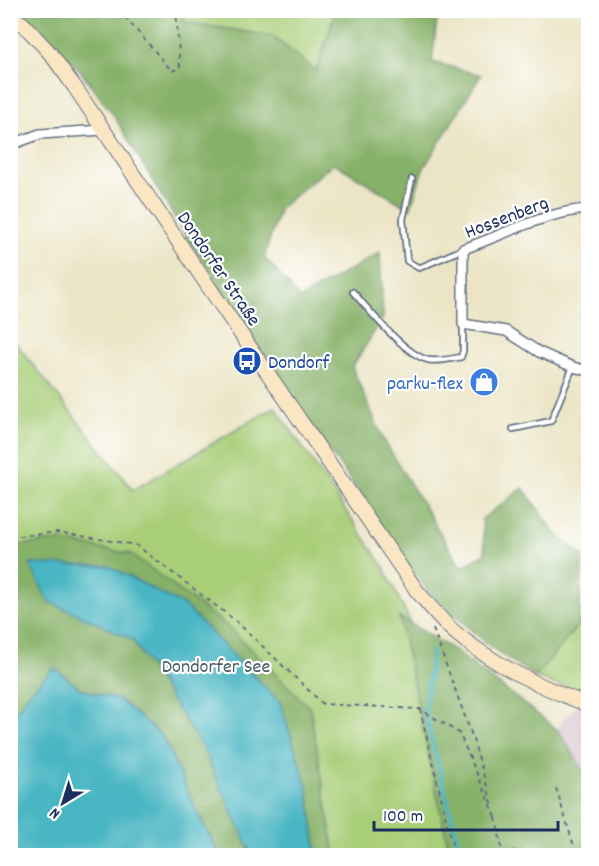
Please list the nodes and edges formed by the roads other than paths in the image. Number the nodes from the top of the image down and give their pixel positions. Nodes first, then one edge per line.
1 (10, 16) edge
2 (104, 130) junction
3 (10, 144) edge
4 (412, 179) dead end
5 (588, 209) edge
6 (463, 249) junction
7 (353, 292) dead end
8 (463, 324) junction
9 (573, 367) junction
10 (588, 371) edge
11 (513, 429) dead end
12 (588, 705) edge

1 - 2 main road, Dondorfer Straße
2 - 3 street
2 - 12 main road, Dondorfer Straße
4 - 6 lane
5 - 6 street, Hossenberg
6 - 8 street, Hossenberg
7 - 8 lane
8 - 9 street
9 - 10 street
9 - 11 lane

